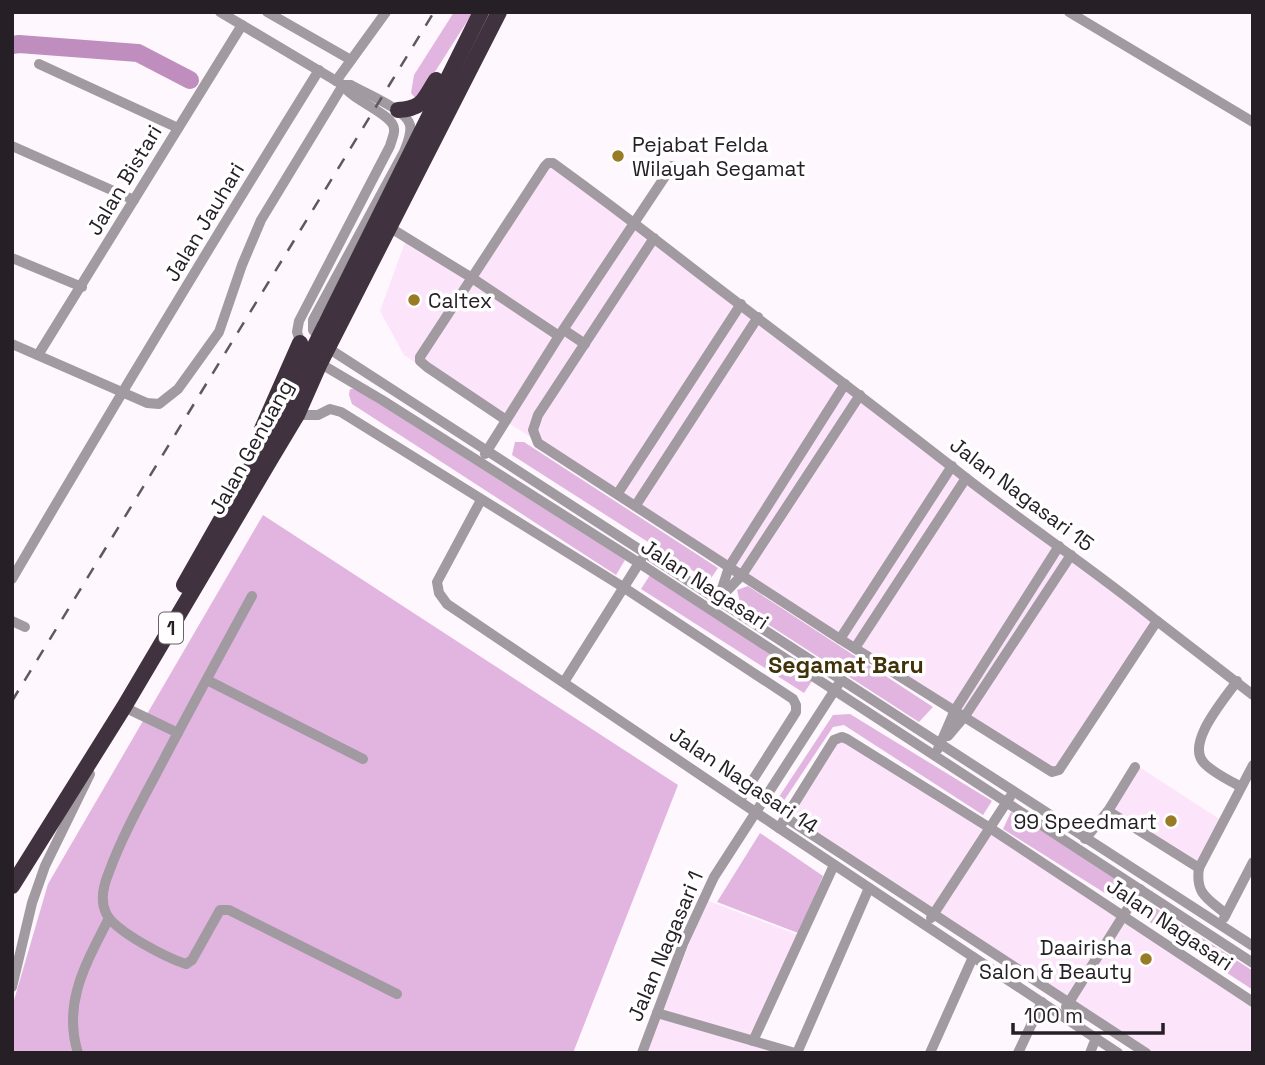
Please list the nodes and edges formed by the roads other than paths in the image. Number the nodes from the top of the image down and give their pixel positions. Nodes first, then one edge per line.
1 (220, 12) edge
2 (267, 12) edge
3 (386, 12) edge
4 (499, 12) edge
5 (1069, 12) edge
6 (479, 16) edge
7 (242, 25) junction
8 (351, 60) junction
9 (39, 64) dead end
10 (318, 71) junction
11 (340, 83) junction
12 (398, 110) junction
13 (1253, 122) edge
14 (178, 128) junction
15 (12, 146) edge
16 (672, 166) dead end
17 (134, 200) junction
18 (634, 223) junction
19 (388, 227) junction
20 (654, 238) junction
21 (12, 258) edge
22 (472, 278) junction
23 (82, 287) junction
24 (741, 304) junction
25 (758, 317) junction
26 (562, 333) junction
27 (323, 343) junction
28 (12, 344) edge
29 (585, 344) junction
30 (310, 354) junction
31 (38, 355) junction
32 (845, 384) junction
33 (121, 392) junction
34 (860, 395) junction
35 (296, 415) junction
36 (506, 420) junction
37 (487, 450) junction
38 (480, 462) junction
39 (952, 466) junction
40 (966, 478) junction
41 (618, 494) junction
42 (481, 500) junction
43 (636, 505) junction
44 (1059, 546) junction
45 (646, 551) junction
46 (1071, 555) junction
47 (639, 563) junction
48 (729, 567) junction
49 (742, 575) junction
50 (12, 579) edge
51 (623, 587) junction
52 (252, 596) dead end
53 (718, 600) junction
54 (711, 612) junction
55 (12, 621) edge
56 (1157, 621) junction
57 (25, 627) dead end
58 (840, 639) junction
59 (855, 648) junction
60 (207, 680) junction
61 (841, 680) junction
62 (1237, 681) junction
63 (564, 682) junction
64 (834, 691) junction
65 (1253, 695) edge
66 (124, 707) junction
67 (955, 710) junction
68 (965, 716) junction
69 (178, 733) junction
70 (941, 744) junction
71 (935, 755) junction
72 (363, 759) dead end
73 (1253, 765) edge
74 (1135, 767) dead end
75 (1241, 788) junction
76 (1014, 792) junction
77 (740, 800) junction
78 (1007, 802) junction
79 (755, 810) junction
80 (1108, 811) junction
81 (785, 817) junction
82 (779, 828) junction
83 (990, 828) junction
84 (1085, 839) junction
85 (1253, 862) edge
86 (834, 865) junction
87 (1199, 868) junction
88 (12, 869) edge
89 (12, 886) edge
90 (869, 888) junction
91 (1140, 889) junction
92 (934, 914) junction
93 (1226, 914) junction
94 (1123, 916) junction
95 (109, 918) junction
96 (927, 926) junction
97 (1220, 926) junction
98 (1213, 936) junction
99 (17, 945) edge
100 (1253, 946) edge
101 (974, 957) junction
102 (1253, 963) edge
103 (12, 987) edge
104 (397, 994) dead end
105 (1042, 1002) junction
106 (1253, 1002) edge
107 (1069, 1003) junction
108 (657, 1013) junction
109 (1061, 1015) junction
110 (1096, 1038) junction
111 (753, 1041) junction
112 (776, 1050) edge
113 (78, 1053) edge
114 (642, 1053) edge
115 (796, 1053) edge
116 (930, 1053) edge
117 (1018, 1053) edge
118 (1090, 1053) edge
119 (1118, 1053) edge
120 (1146, 1053) edge

1 - 7 street
2 - 8 street
3 - 8 street
4 - 19 highway, Jalan Genuang / 1
5 - 13 street
6 - 12 highway
6 - 27 highway, Jalan Genuang / 1
7 - 10 street
7 - 14 street, Jalan Bistari
8 - 11 street
9 - 14 street
10 - 11 street
10 - 33 street, Jalan Jauhari
11 - 12 street
11 - 30 street
11 - 33 street
12 - 27 street
14 - 17 street, Jalan Bistari
15 - 17 street
16 - 18 street
17 - 23 street, Jalan Bistari
18 - 20 street, Jalan Nagasari 15
18 - 22 street, Jalan Nagasari 15
18 - 26 street
19 - 22 street
19 - 27 highway, Jalan Genuang / 1
20 - 24 street, Jalan Nagasari 15
20 - 29 street
21 - 23 street
22 - 26 street
22 - 36 street
23 - 31 street, Jalan Bistari
24 - 25 street, Jalan Nagasari 15
24 - 41 street
25 - 32 street, Jalan Nagasari 15
25 - 43 street
26 - 29 street
26 - 36 street
27 - 30 highway, Jalan Genuang / 1
27 - 37 street, Jalan Nagasari
28 - 31 street
29 - 41 street
30 - 35 highway, Jalan Genuang / 1
30 - 38 street, Jalan Nagasari
30 - 88 highway, Jalan Genuang / 1
31 - 33 street
32 - 34 street, Jalan Nagasari 15
32 - 48 street
33 - 50 street, Jalan Jauhari
34 - 39 street, Jalan Nagasari 15
34 - 49 street
35 - 42 street
35 - 66 highway, Jalan Genuang / 1
36 - 37 street
37 - 38 street
37 - 45 street, Jalan Nagasari
38 - 47 street, Jalan Nagasari
39 - 40 street, Jalan Nagasari 15
39 - 58 street
40 - 44 street, Jalan Nagasari 15
40 - 59 street
41 - 43 street
42 - 51 street
42 - 63 street, Jalan Nagasari 14
43 - 48 street
44 - 46 street, Jalan Nagasari 15
44 - 67 street
45 - 47 street
45 - 53 street, Jalan Nagasari
46 - 56 street, Jalan Nagasari 15
46 - 68 street
47 - 51 street
47 - 54 street, Jalan Nagasari
48 - 49 street
48 - 53 street
49 - 53 street
49 - 58 street
51 - 63 street
51 - 77 street
52 - 60 street
53 - 54 street
53 - 61 street, Jalan Nagasari
54 - 64 street, Jalan Nagasari
55 - 57 street
56 - 62 street, Jalan Nagasari 15
56 - 68 street
58 - 59 street
59 - 67 street
60 - 69 street
60 - 72 street
61 - 64 street, Jalan Nagasari 1
61 - 70 street, Jalan Nagasari
62 - 65 street, Jalan Nagasari 15
62 - 75 street
63 - 77 street, Jalan Nagasari 14
64 - 71 street, Jalan Nagasari
64 - 79 street, Jalan Nagasari 1
66 - 69 street
66 - 89 highway, Jalan Genuang / 1
66 - 99 street
67 - 68 street
67 - 70 street
68 - 70 street
69 - 95 street
70 - 71 street
70 - 76 street, Jalan Nagasari
71 - 78 street, Jalan Nagasari
73 - 75 street
74 - 80 street
75 - 87 street
76 - 78 street
76 - 84 street, Jalan Nagasari
77 - 79 street, Jalan Nagasari 14
78 - 83 street
78 - 91 street, Jalan Nagasari
79 - 82 street, Jalan Nagasari 14
79 - 108 street, Jalan Nagasari 1
80 - 84 street
80 - 87 street
81 - 82 street, Jalan Nagasari
81 - 83 street, Jalan Nagasari
81 - 92 street, Jalan Nagasari 14
82 - 86 street, Jalan Nagasari 14
83 - 92 street
83 - 94 street, Jalan Nagasari
84 - 97 street, Jalan Nagasari
85 - 93 street
86 - 90 street, Jalan Nagasari 14
86 - 111 street
87 - 93 street
90 - 96 street, Jalan Nagasari 14
90 - 115 street
91 - 94 street
91 - 98 street, Jalan Nagasari
92 - 96 street
92 - 107 street, Jalan Nagasari 14
93 - 97 street
94 - 106 street, Jalan Nagasari
94 - 107 street
95 - 104 street
95 - 113 street
96 - 101 street, Jalan Nagasari 14
97 - 98 street
97 - 100 street, Jalan Nagasari
98 - 102 street, Jalan Nagasari
99 - 103 street
101 - 105 street, Jalan Nagasari 14
101 - 116 street
105 - 109 street, Jalan Nagasari 14
105 - 117 street
107 - 109 street
107 - 120 street, Jalan Nagasari 14
108 - 111 street
108 - 114 street, Jalan Nagasari 1
109 - 110 street, Jalan Nagasari 14
110 - 118 street
110 - 119 street, Jalan Nagasari 14
111 - 112 street
112 - 115 street

